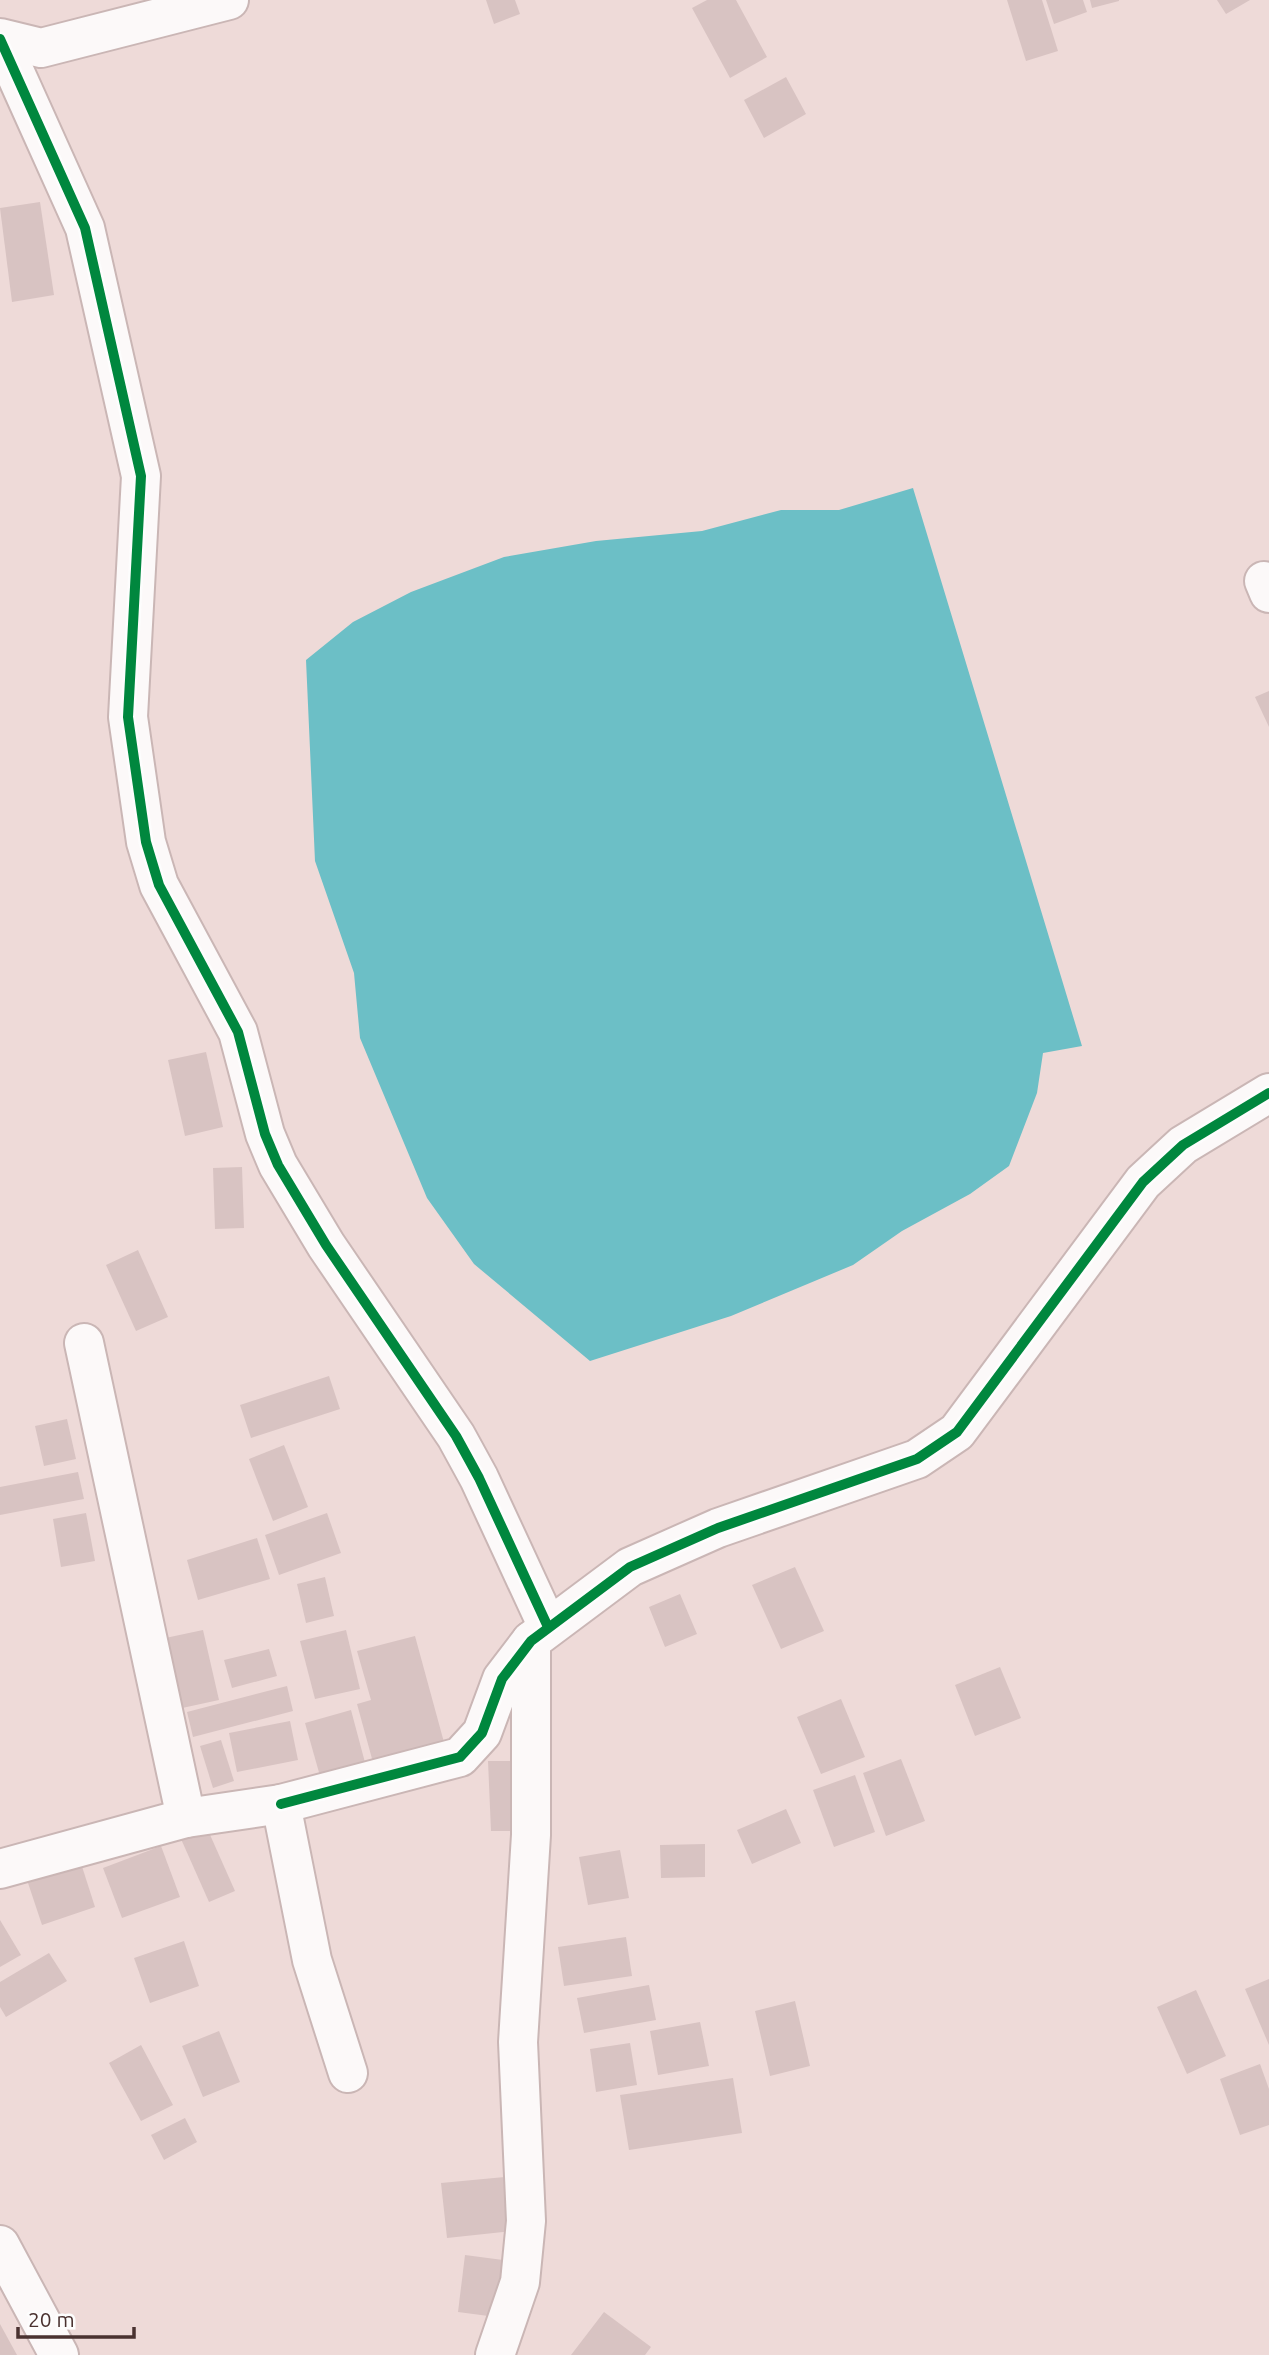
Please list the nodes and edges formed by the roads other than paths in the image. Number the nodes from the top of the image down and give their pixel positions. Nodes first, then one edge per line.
1 (229, 0) edge
2 (0, 39) edge
3 (1269, 1093) edge
4 (84, 1343) dead end
5 (540, 1634) junction
6 (281, 1804) junction
7 (186, 1818) junction
8 (0, 1869) edge
9 (348, 2073) dead end
10 (0, 2245) edge
11 (59, 2355) edge
12 (495, 2355) edge

1 - 2 street
2 - 5 street
3 - 5 street
4 - 7 street
5 - 6 street
5 - 12 street
6 - 7 street
6 - 9 street
7 - 8 street
10 - 11 street

